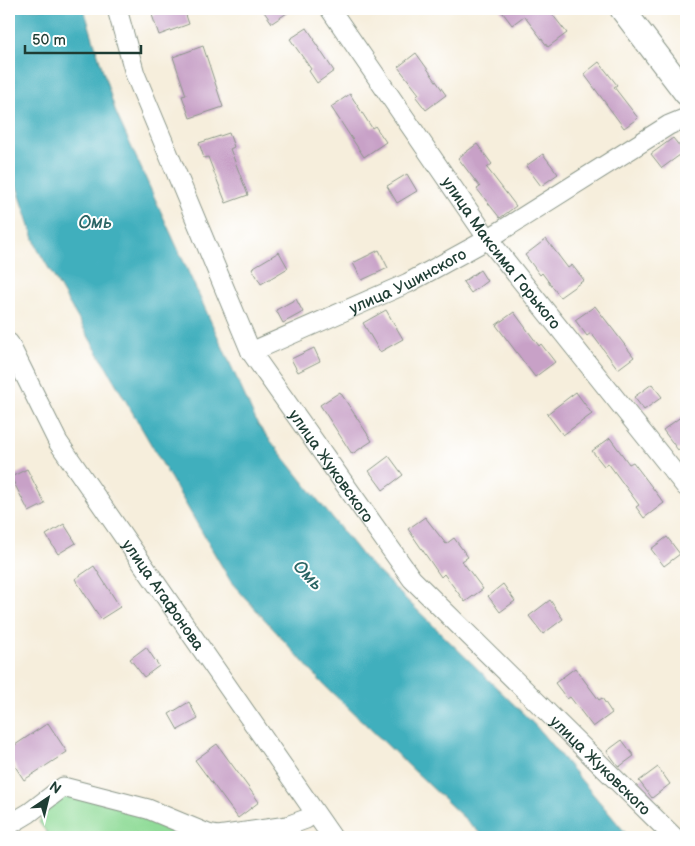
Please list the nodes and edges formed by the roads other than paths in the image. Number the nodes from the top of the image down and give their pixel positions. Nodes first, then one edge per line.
1 (117, 9) edge
2 (330, 9) edge
3 (622, 9) edge
4 (686, 94) edge
5 (686, 118) edge
6 (488, 239) junction
7 (9, 344) edge
8 (251, 352) junction
9 (686, 487) edge
10 (310, 816) junction
11 (9, 825) edge
12 (283, 837) edge
13 (332, 837) edge
14 (674, 837) edge

1 - 8 street, улица Жуковского
2 - 6 street, улица Максима Горького
3 - 4 main road
5 - 6 street, улица Ушинского
6 - 8 street, улица Ушинского
6 - 9 street, улица Максима Горького
7 - 10 street, улица Агафонова
8 - 14 street, улица Жуковского
10 - 11 street
10 - 12 street
10 - 13 street, улица Агафонова

